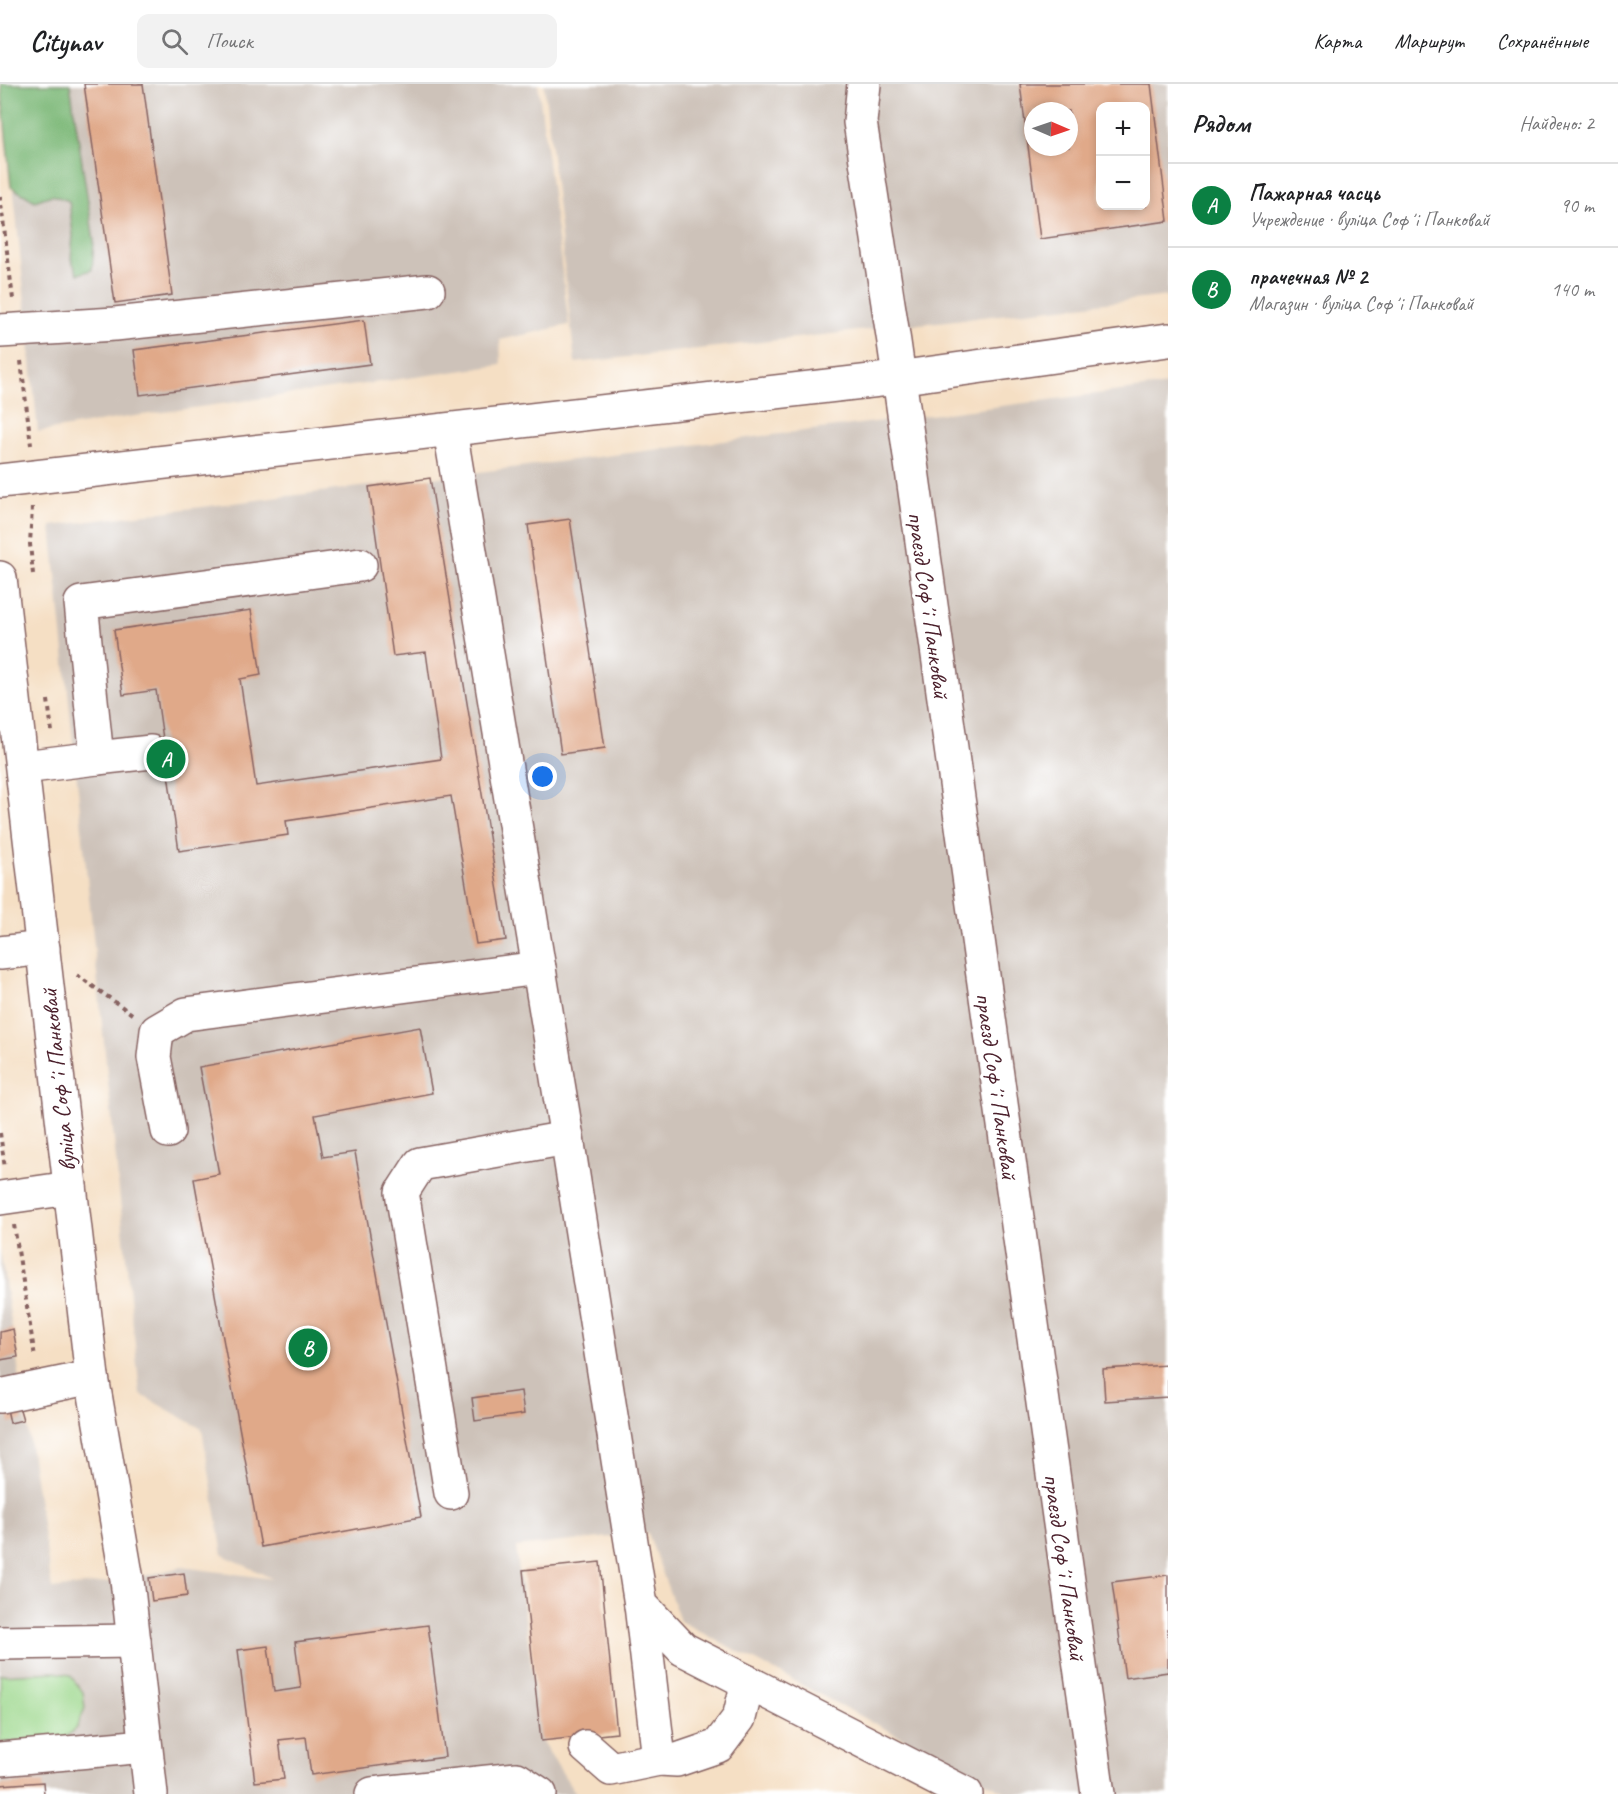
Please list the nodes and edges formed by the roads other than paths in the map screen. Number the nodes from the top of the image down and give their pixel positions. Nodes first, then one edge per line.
1 (864, 84) edge
2 (428, 291) dead end
3 (9, 330) edge
4 (1168, 340) edge
5 (897, 378) junction
6 (450, 430) junction
7 (0, 481) edge
8 (360, 565) dead end
9 (0, 578) edge
10 (151, 752) dead end
11 (97, 758) junction
12 (23, 767) junction
13 (43, 948) junction
14 (0, 953) edge
15 (539, 968) junction
16 (168, 1131) dead end
17 (567, 1138) junction
18 (70, 1188) junction
19 (4, 1198) edge
20 (92, 1377) junction
21 (0, 1396) edge
22 (451, 1492) dead end
23 (641, 1605) junction
24 (134, 1641) junction
25 (0, 1643) edge
26 (748, 1682) junction
27 (145, 1746) junction
28 (586, 1747) dead end
29 (0, 1759) edge
30 (659, 1759) junction
31 (151, 1794) edge
32 (372, 1794) edge
33 (540, 1794) edge
34 (966, 1794) edge
35 (1098, 1794) edge

1 - 5 street, праезд Софʼі Панковай
2 - 3 street
4 - 5 street
5 - 6 street
5 - 35 street, праезд Софʼі Панковай
6 - 7 street
6 - 15 street
8 - 11 street
9 - 12 street, вуліца Софʼі Панковай
10 - 11 street
11 - 12 street
12 - 13 street, вуліца Софʼі Панковай
13 - 14 street
13 - 18 street, вуліца Софʼі Панковай
15 - 16 street
15 - 17 street
17 - 22 street
17 - 23 street
18 - 19 street
18 - 20 street, вуліца Софʼі Панковай
20 - 21 street
20 - 24 street, вуліца Софʼі Панковай
23 - 26 street
23 - 30 street
24 - 25 street
24 - 27 street, вуліца Софʼі Панковай
26 - 30 street
26 - 34 street
27 - 29 street
27 - 31 street, вуліца Софʼі Панковай
28 - 30 street
32 - 33 street

